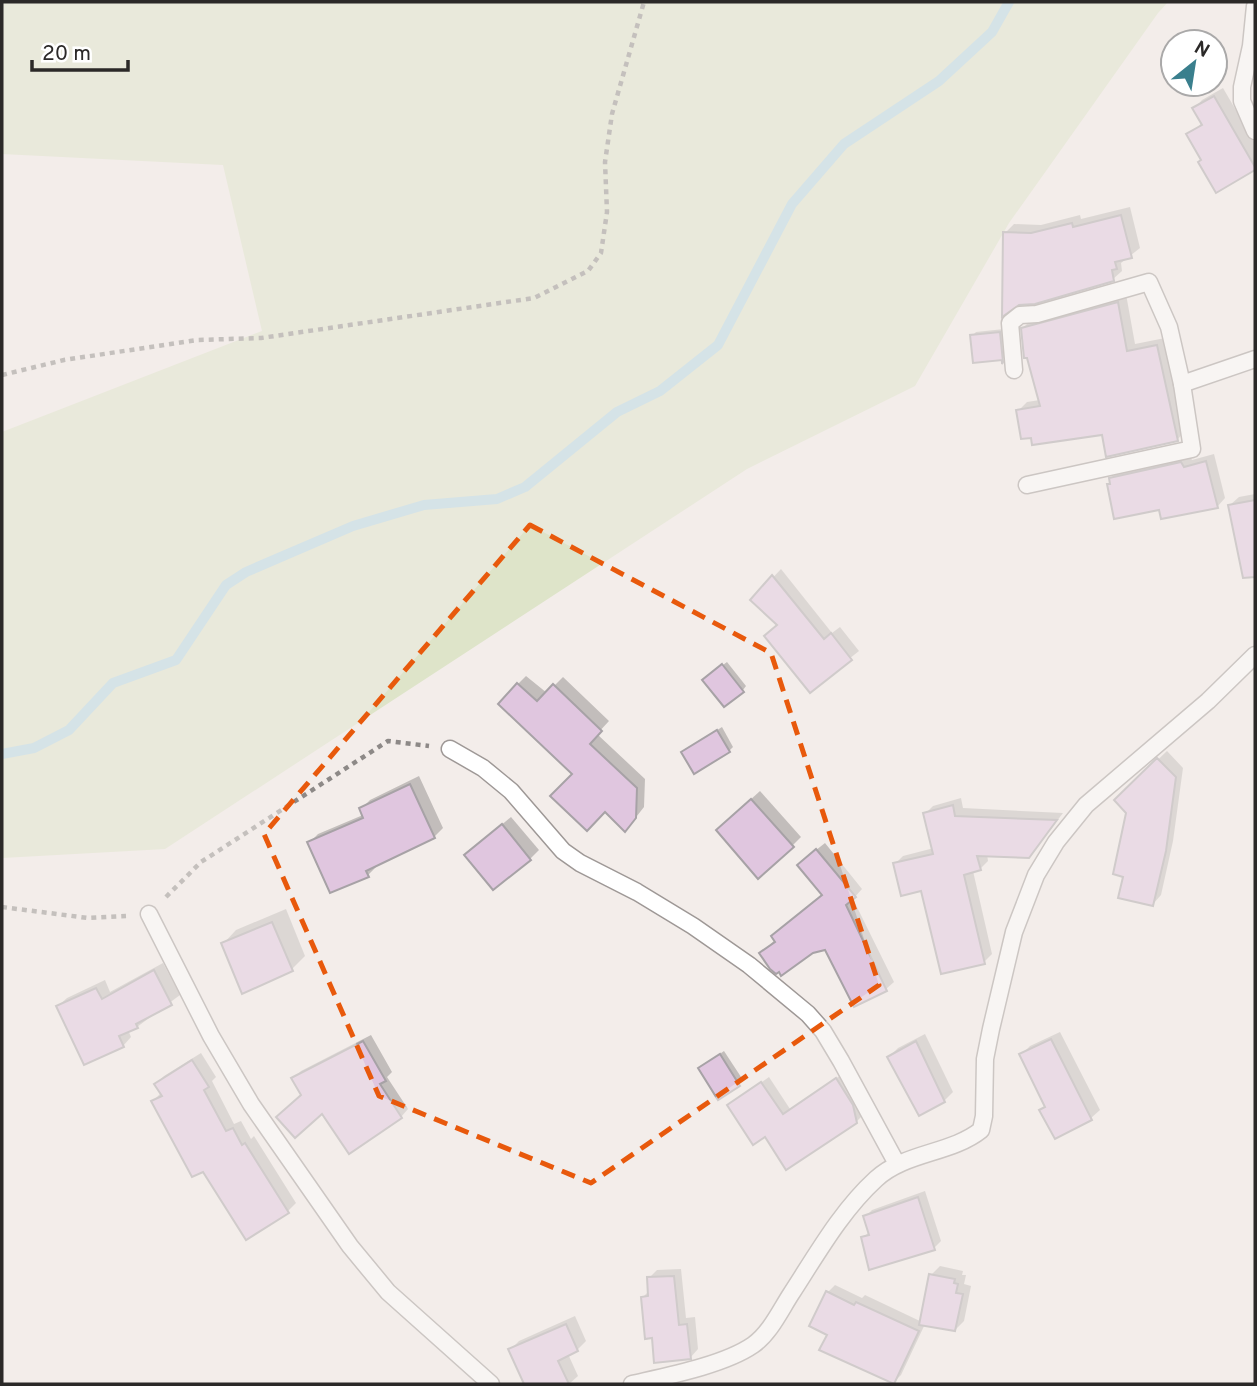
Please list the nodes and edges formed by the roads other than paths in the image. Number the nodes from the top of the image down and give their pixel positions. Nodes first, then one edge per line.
1 (1255, 6) edge
2 (1255, 131) edge
3 (1255, 359) edge
4 (1014, 370) dead end
5 (1182, 384) junction
6 (1027, 485) dead end
7 (1255, 655) edge
8 (450, 749) road end
9 (149, 914) road end
10 (897, 1164) junction
11 (491, 1384) edge
12 (632, 1384) edge

1 - 2 lane
3 - 5 lane
4 - 5 lane
5 - 6 lane
7 - 10 lane
8 - 10 lane
9 - 11 lane
10 - 12 lane

